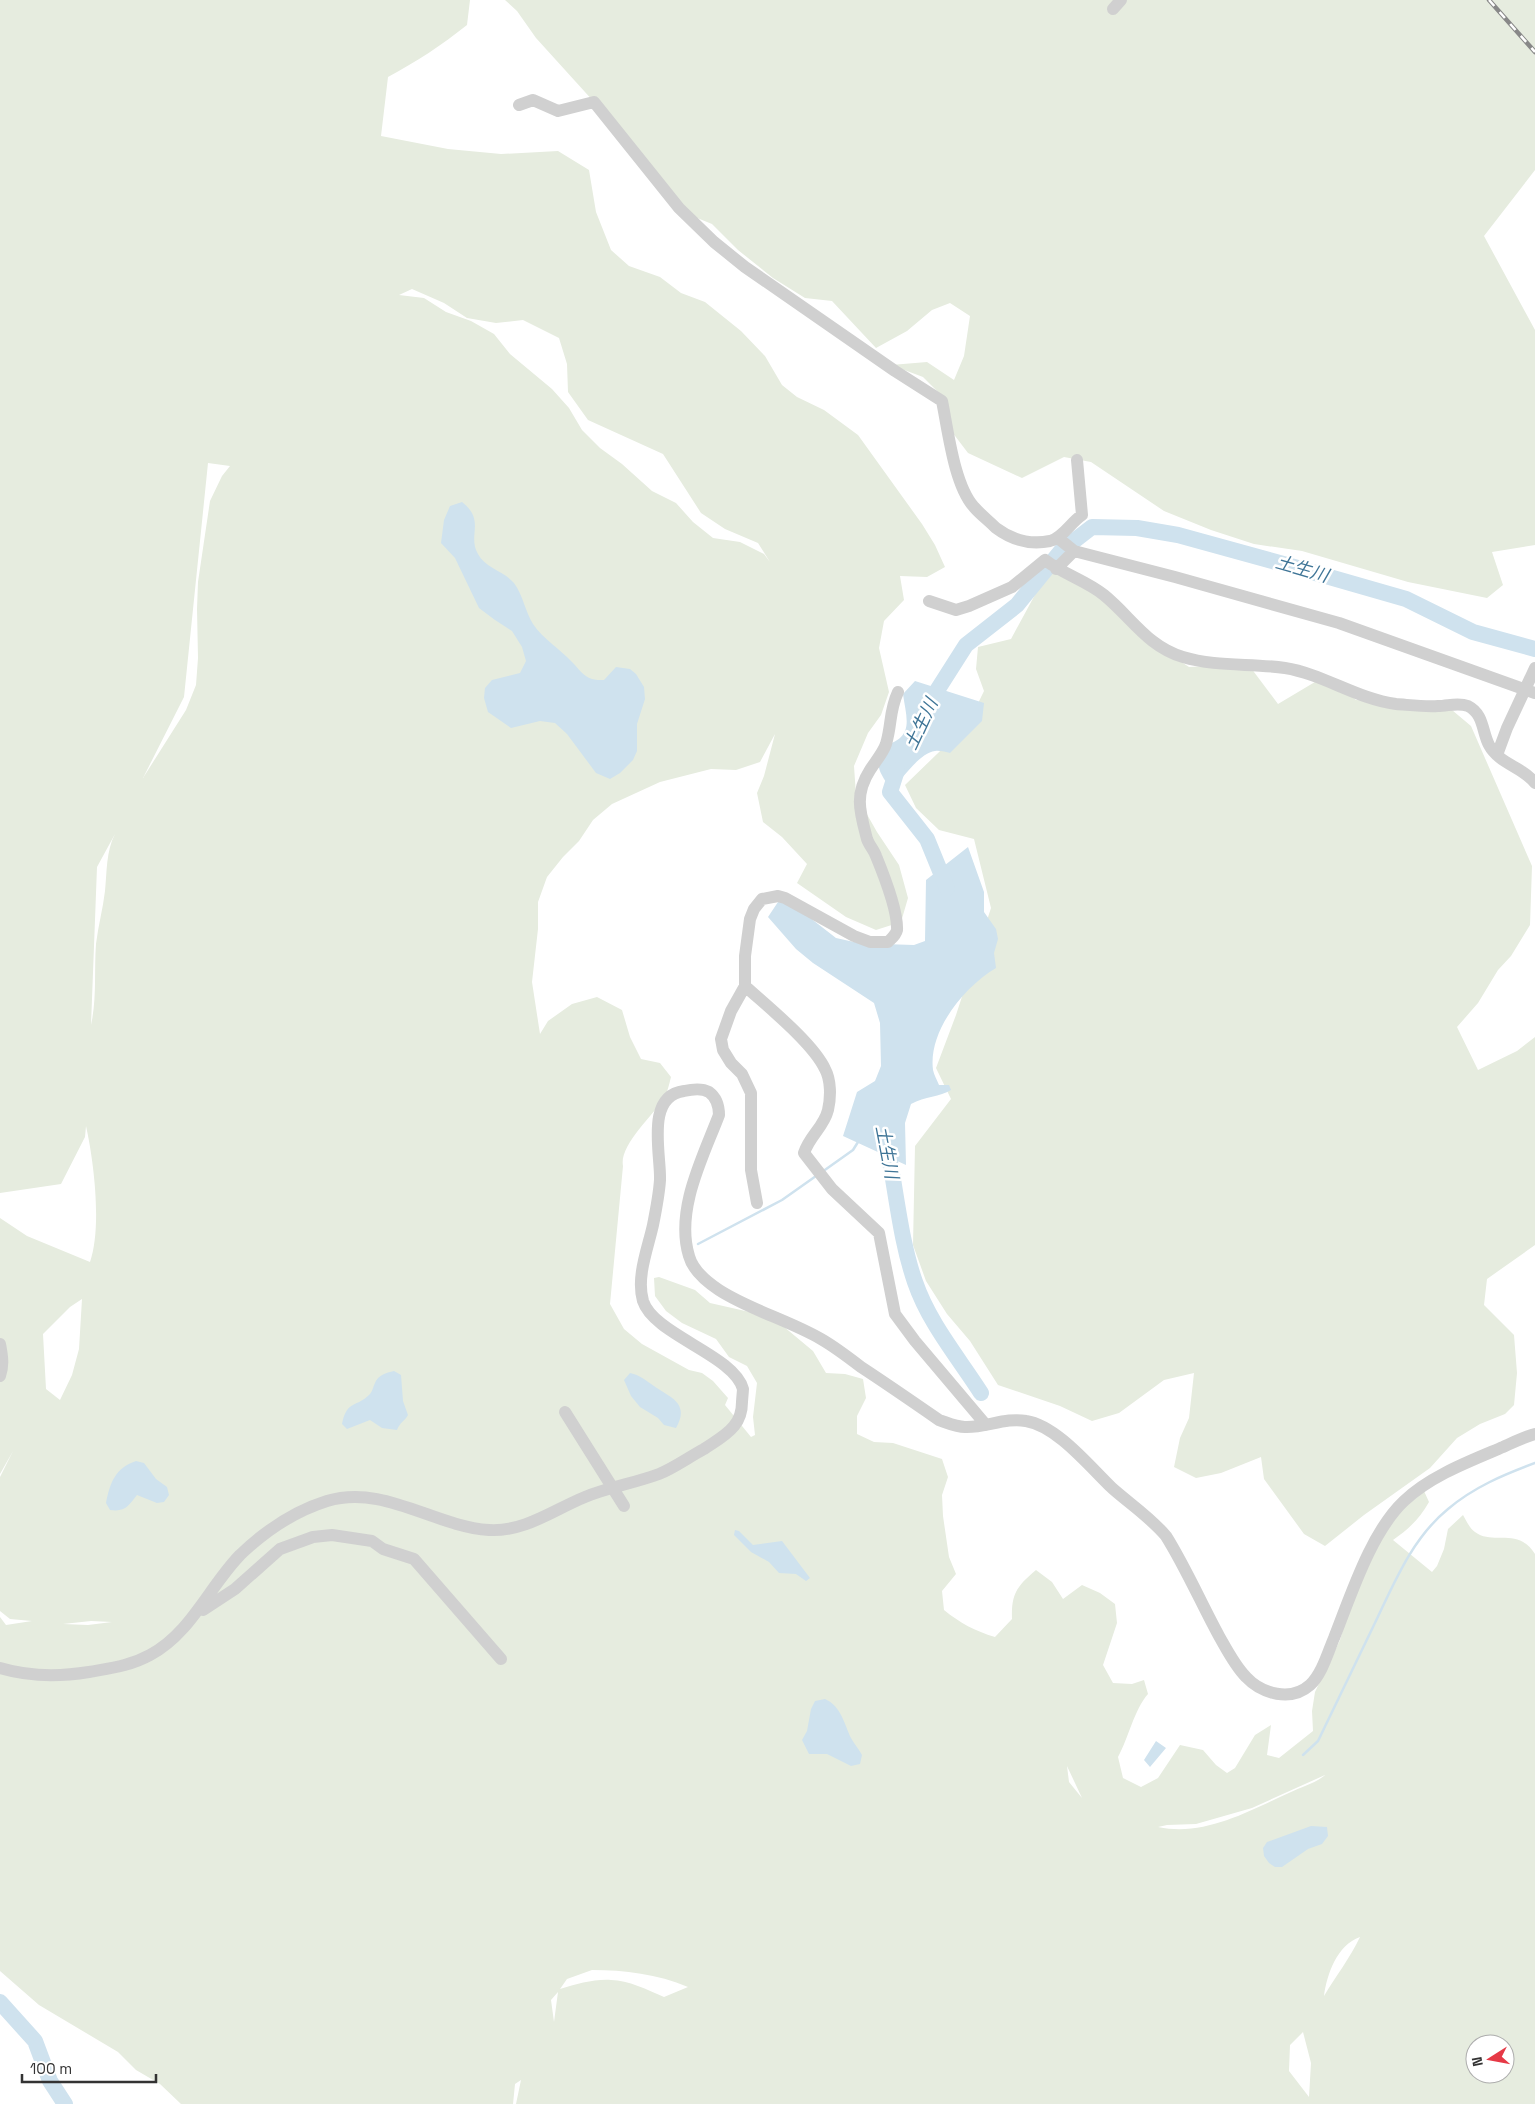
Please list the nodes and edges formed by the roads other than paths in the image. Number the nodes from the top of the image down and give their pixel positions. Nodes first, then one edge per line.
1 (519, 105) dead end
2 (1077, 460) dead end
3 (1058, 538) junction
4 (1072, 550) junction
5 (1056, 569) junction
6 (929, 601) dead end
7 (1535, 668) edge
8 (1531, 690) edge
9 (898, 692) dead end
10 (1497, 755) junction
11 (1535, 783) edge
12 (745, 986) junction
13 (757, 1203) dead end
14 (0, 1344) edge
15 (0, 1376) edge
16 (565, 1412) dead end
17 (986, 1425) junction
18 (1535, 1434) edge
19 (624, 1506) dead end
20 (191, 1619) junction
21 (501, 1659) dead end
22 (0, 1668) edge

1 - 3 street
2 - 3 street
3 - 4 street
4 - 5 street
4 - 8 street
5 - 6 street
5 - 10 street
7 - 8 street
8 - 10 street
9 - 12 street
10 - 11 street
12 - 13 street
12 - 17 street
14 - 15 street
16 - 19 street, bridge
17 - 18 street
17 - 20 street
20 - 21 street
20 - 22 street

